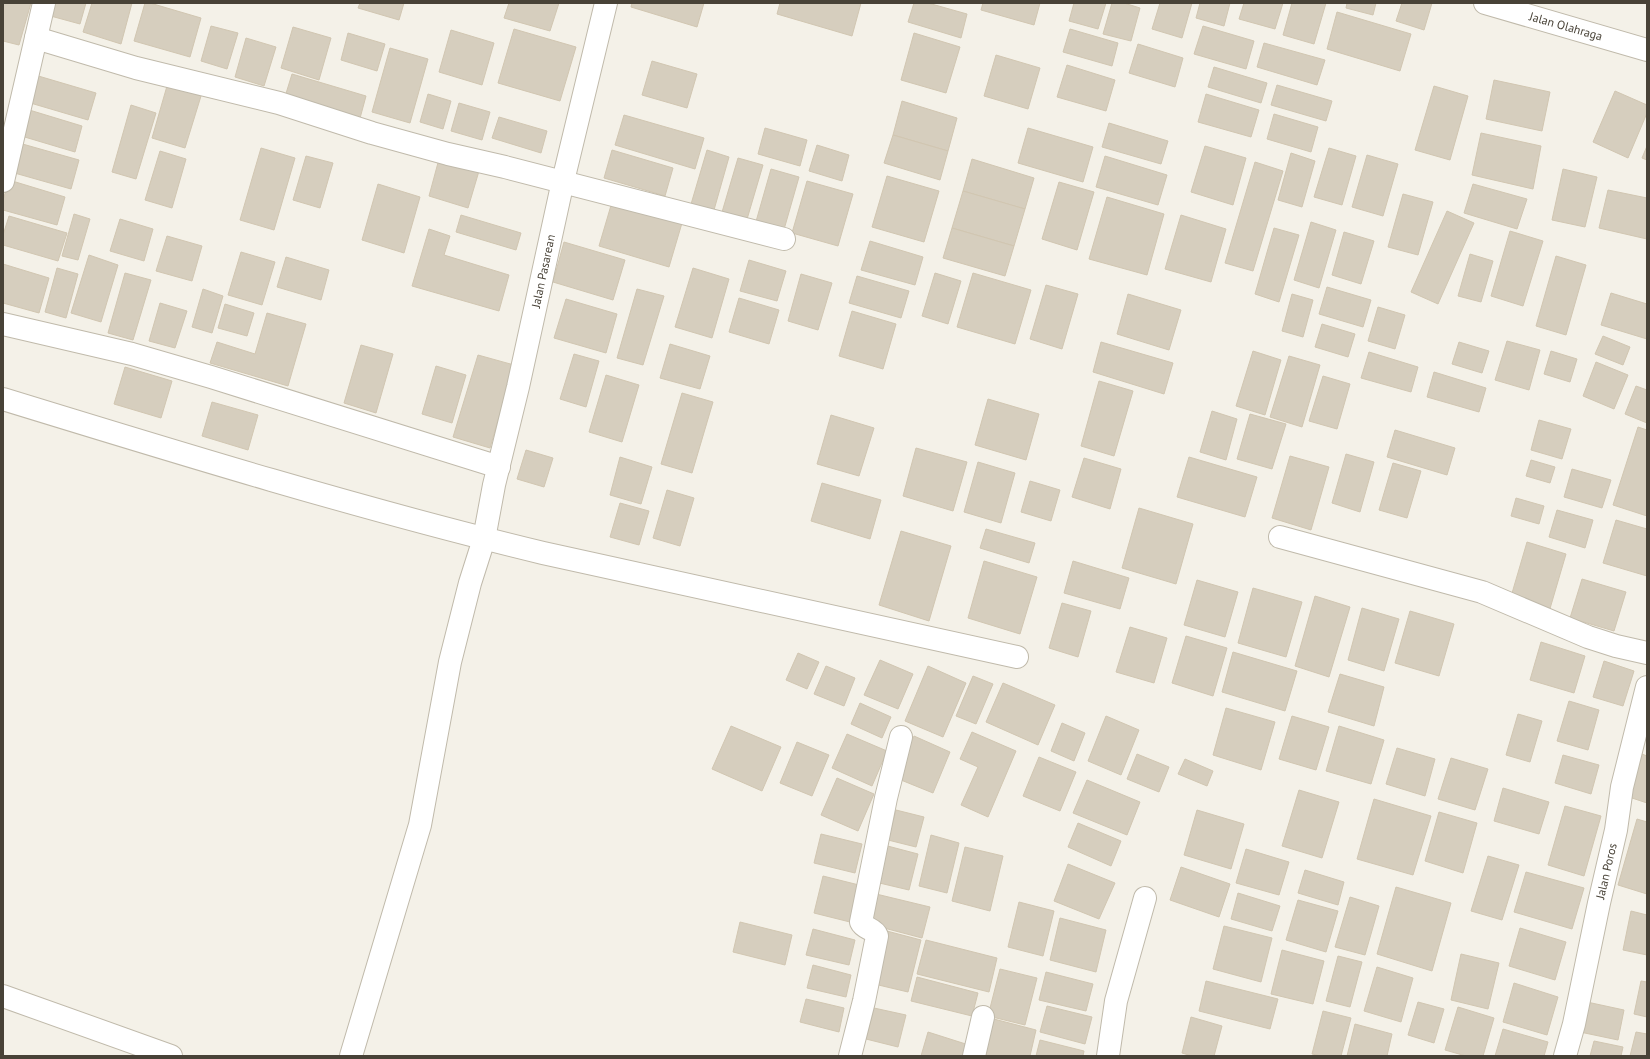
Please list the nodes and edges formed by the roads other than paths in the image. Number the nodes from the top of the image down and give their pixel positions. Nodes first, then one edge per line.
1 (44, 3) edge
2 (606, 3) edge
3 (1485, 3) edge
4 (36, 38) junction
5 (1647, 50) edge
6 (3, 181) edge
7 (563, 181) junction
8 (784, 239) dead end
9 (3, 324) edge
10 (3, 399) edge
11 (499, 467) junction
12 (1280, 537) dead end
13 (484, 539) junction
14 (1647, 652) edge
15 (1017, 657) dead end
16 (1647, 687) edge
17 (901, 736) dead end
18 (1145, 898) dead end
19 (3, 996) edge
20 (983, 1017) dead end
21 (170, 1056) edge
22 (351, 1056) edge
23 (850, 1056) edge
24 (974, 1056) edge
25 (1108, 1056) edge
26 (1564, 1056) edge

1 - 4 street
2 - 7 street, Jalan Pasarean
3 - 5 street, Jalan Olahraga
4 - 6 street
4 - 7 street
7 - 8 street
7 - 11 street, Jalan Pasarean
9 - 11 street
10 - 13 street
11 - 13 street, Jalan Pasarean
12 - 14 street
13 - 15 street
13 - 22 street, Jalan Pasarean
16 - 26 street, Jalan Poros
17 - 23 street
18 - 25 street
19 - 21 street
20 - 24 street

